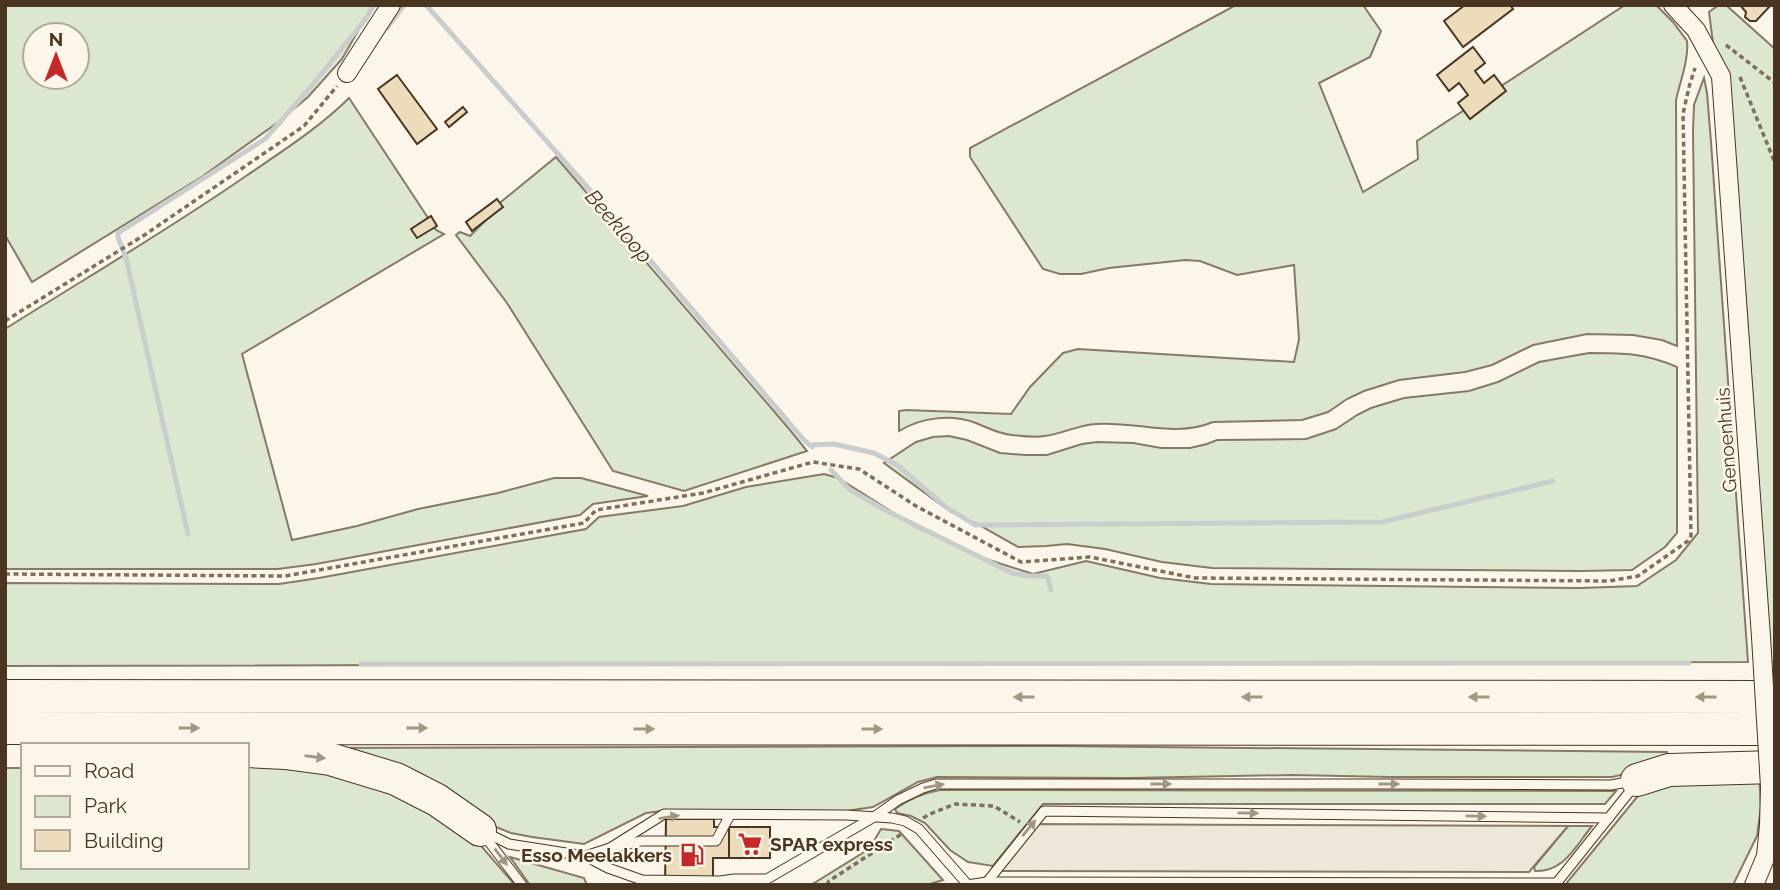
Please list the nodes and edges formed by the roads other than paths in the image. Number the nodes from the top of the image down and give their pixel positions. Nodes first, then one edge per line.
1 (391, 5) edge
2 (1673, 5) edge
3 (347, 73) road end
4 (5, 696) edge
5 (1775, 697) edge
6 (5, 727) edge
7 (48, 728) junction
8 (1775, 729) edge
9 (131, 743) edge
10 (248, 751) edge
11 (1772, 777) edge
12 (1637, 780) junction
13 (730, 815) junction
14 (874, 817) junction
15 (1609, 818) junction
16 (480, 830) junction
17 (610, 848) junction
18 (586, 856) junction
19 (1770, 861) edge
20 (987, 881) junction
21 (1556, 884) edge
22 (522, 885) edge
23 (968, 885) edge
24 (1754, 885) edge

1 - 3 street
2 - 11 street, Genoenhuis, bridge
5 -> 4 highway
6 - 7 highway
7 -> 8 highway
7 - 9 highway
10 -> 16 highway
11 - 12 highway
11 - 19 street, Genoenhuis
14 -> 12 lane
12 - 15 lane
13 - 14 lane
17 -> 13 lane
13 - 17 lane
14 - 18 lane
14 - 23 lane
20 -> 15 lane
15 - 21 lane
16 - 18 lane
16 -> 22 lane
17 - 18 lane
19 - 24 street, Genoenhuis
20 - 21 lane
20 - 23 lane

